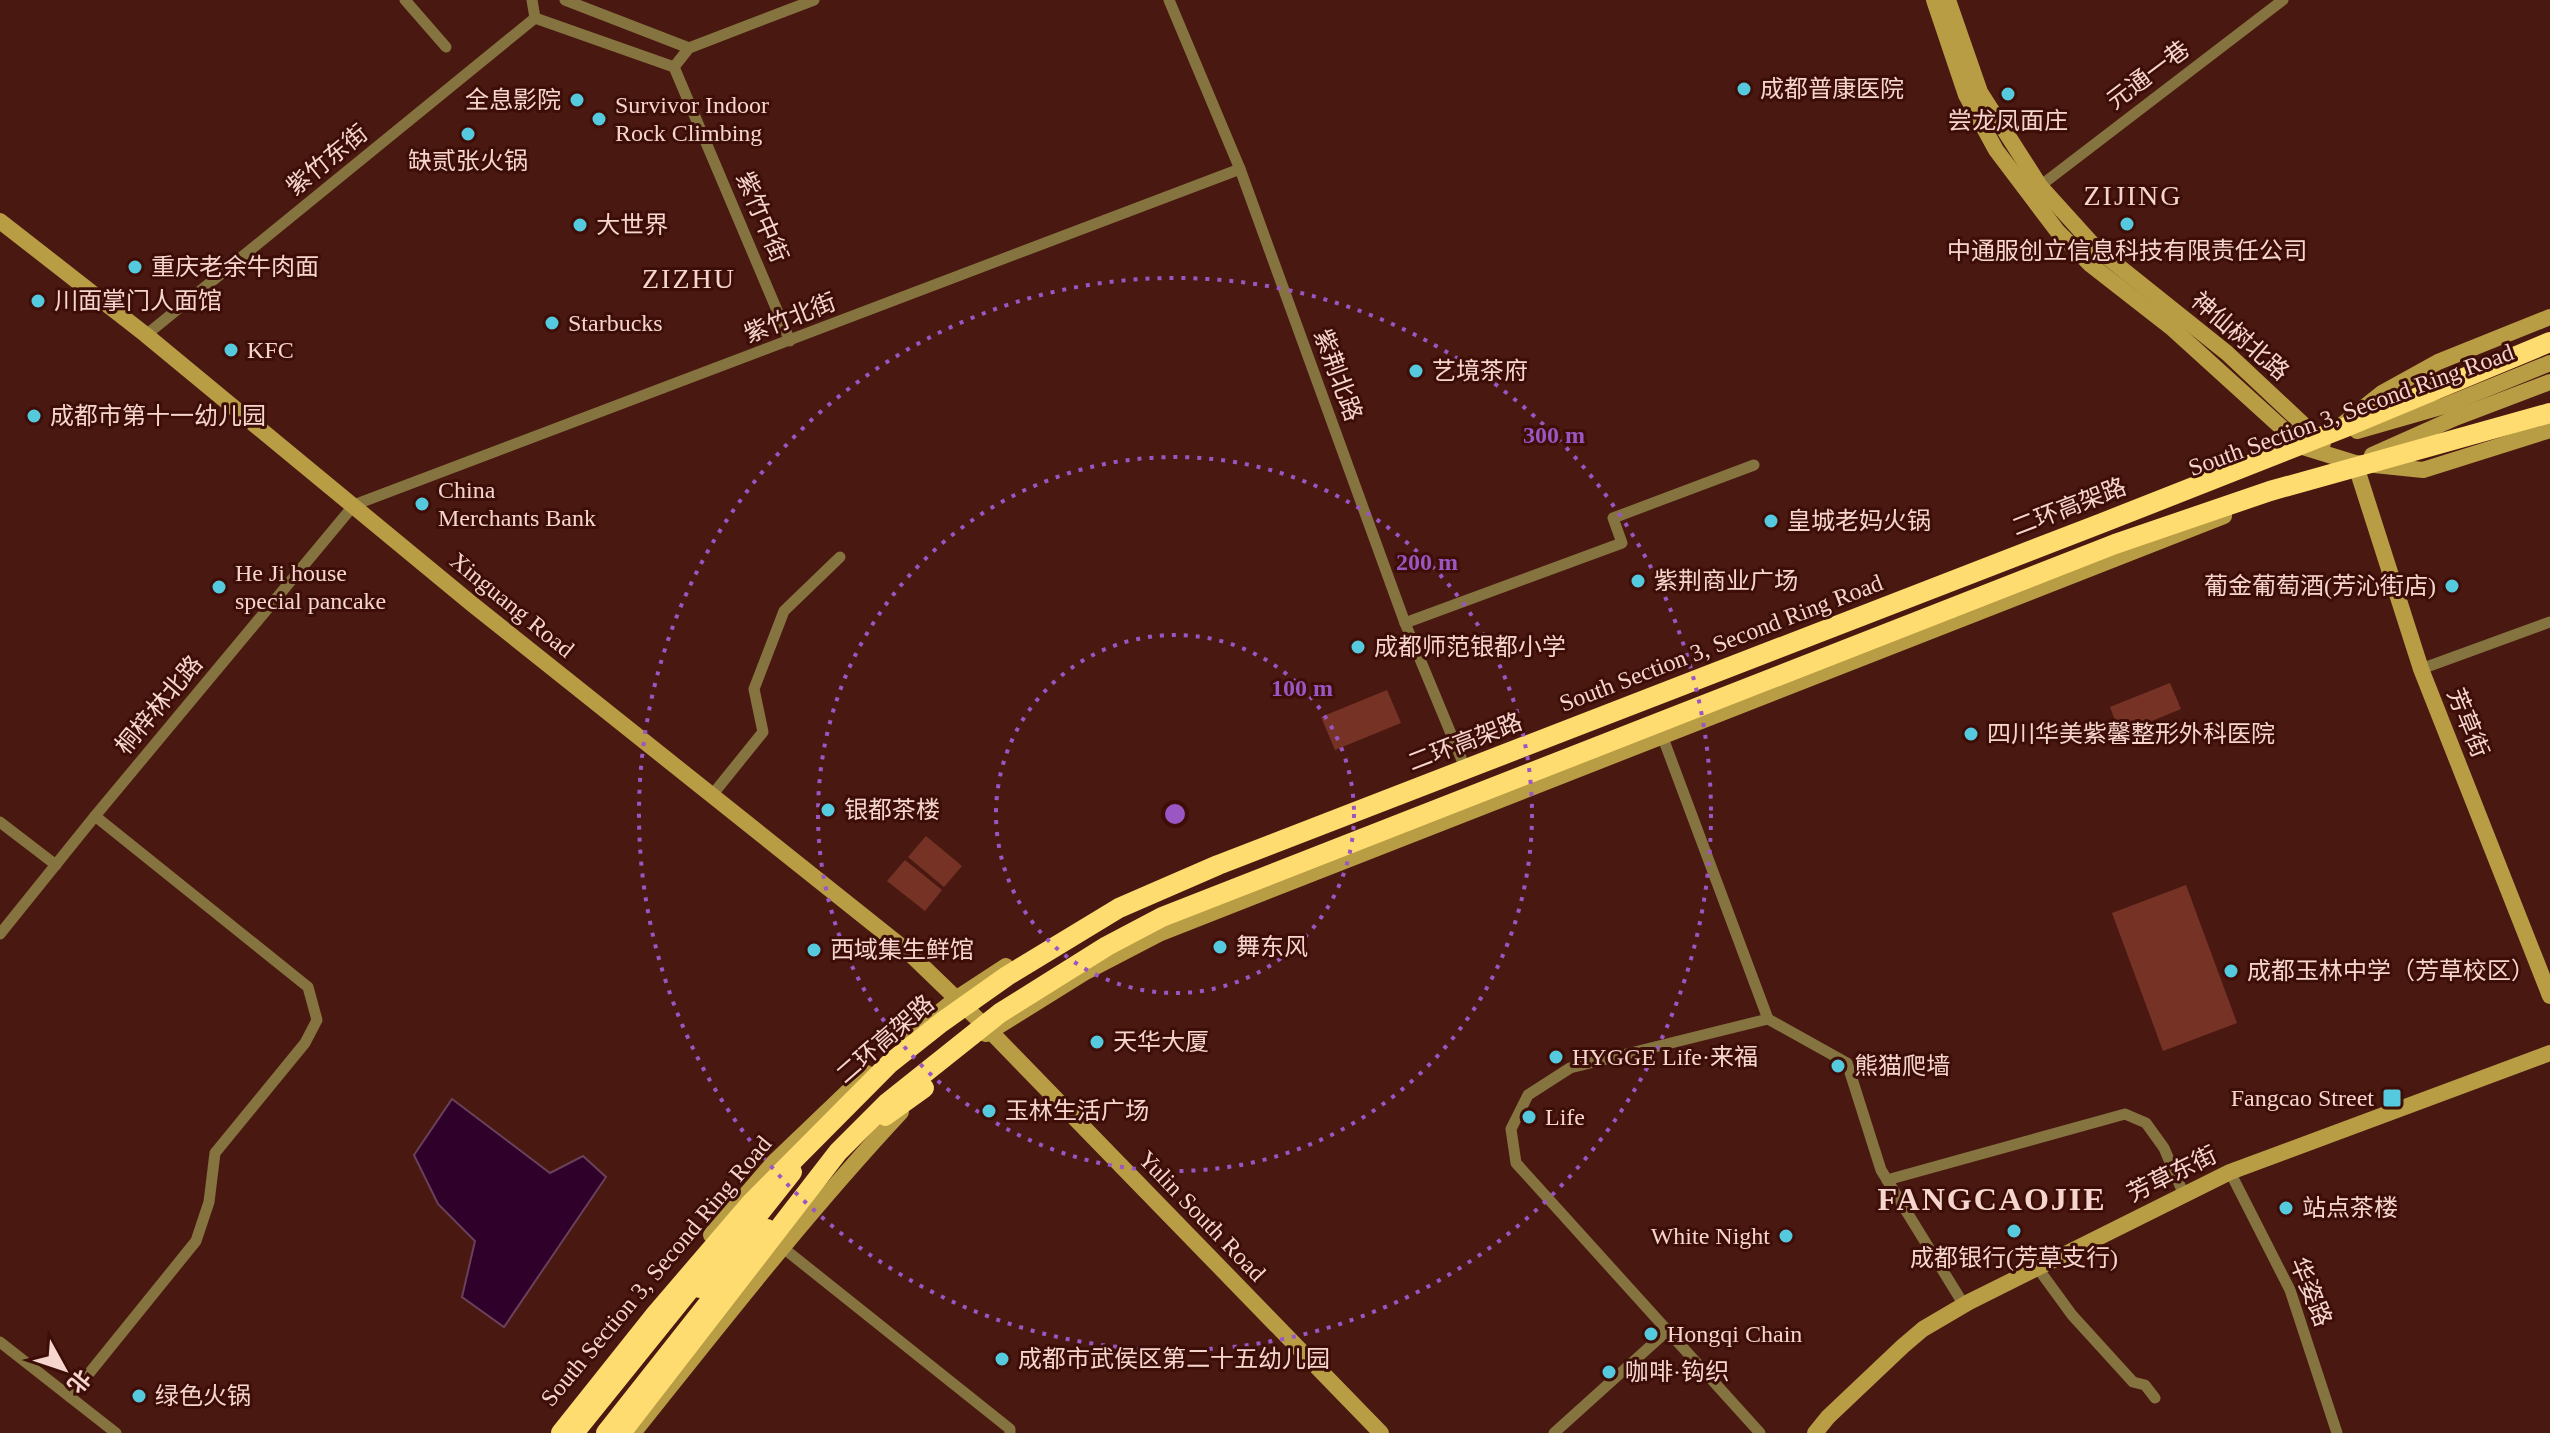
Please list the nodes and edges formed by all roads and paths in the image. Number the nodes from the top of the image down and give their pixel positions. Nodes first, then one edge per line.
1 (405, 0) edge
2 (532, 0) edge
3 (565, 0) edge
4 (814, 0) edge
5 (1169, 0) edge
6 (1934, 0) edge
7 (1948, 0) edge
8 (2283, 0) edge
9 (535, 18) junction
10 (446, 47) dead end
11 (689, 48) junction
12 (674, 67) junction
13 (1240, 169) junction
14 (2040, 186) junction
15 (1, 223) edge
16 (2550, 317) edge
17 (146, 335) junction
18 (2550, 335) edge
19 (790, 341) junction
20 (2543, 355) edge
21 (2548, 383) edge
22 (2550, 413) edge
23 (2550, 430) edge
24 (2321, 441) junction
25 (2303, 447) junction
26 (2355, 463) junction
27 (1754, 465) dead end
28 (354, 505) junction
29 (840, 557) dead end
30 (2550, 622) edge
31 (1405, 623) junction
32 (2421, 669) junction
33 (1663, 738) junction
34 (1464, 765) junction
35 (713, 794) junction
36 (95, 816) junction
37 (0, 822) edge
38 (56, 865) junction
39 (0, 934) edge
40 (2550, 996) edge
41 (957, 998) junction
42 (932, 1016) junction
43 (1768, 1019) junction
44 (990, 1031) junction
45 (2550, 1053) edge
46 (924, 1088) junction
47 (832, 1122) junction
48 (838, 1152) junction
49 (2230, 1172) junction
50 (1887, 1180) junction
51 (2184, 1195) junction
52 (782, 1247) junction
53 (2037, 1267) junction
54 (1964, 1305) junction
55 (1666, 1332) junction
56 (0, 1342) edge
57 (70, 1397) junction
58 (2155, 1398) dead end
59 (116, 1433) edge
60 (552, 1433) edge
61 (561, 1433) edge
62 (574, 1433) edge
63 (586, 1433) edge
64 (606, 1433) edge
65 (619, 1433) edge
66 (633, 1433) edge
67 (1010, 1433) edge
68 (1381, 1433) edge
69 (1554, 1433) edge
70 (1760, 1433) edge
71 (1815, 1433) edge
72 (2337, 1433) edge

1 - 10 street
2 - 9 street
3 - 11 street
4 - 11 street
5 - 13 street, 紫荆北路
6 - 25 main road
7 - 14 main road, 神仙树北路
8 - 14 street, 元通一巷
9 - 12 street
9 - 17 street, 紫竹东街
11 - 12 street
12 - 19 street, 紫竹中街
13 - 19 street, 紫竹北街
13 - 31 street, 紫荆北路
14 - 24 main road, 神仙树北路
15 - 17 main road, Xinguang Road
16 - 24 main road
17 - 28 main road, Xinguang Road
18 - 20 highway, 二环高架路, bridge
19 - 28 street, 紫竹北街
20 - 24 main road, South Section 3, Second Ring Road
20 - 47 highway, 二环高架路, bridge
21 - 26 main road, South Section 3, Second Ring Road
22 - 48 highway, 二环高架路, bridge
23 - 26 main road
24 - 25 main road, South Section 3, Second Ring Road
24 - 26 main road, 神仙树北路
25 - 26 main road
25 - 34 main road, South Section 3, Second Ring Road
26 - 32 main road, 芳草街
26 - 33 main road, South Section 3, Second Ring Road
27 - 31 street
28 - 35 main road, Xinguang Road
28 - 36 street, 桐梓林北路
29 - 35 street
30 - 32 street
31 - 34 street, 紫荆北路
32 - 40 main road, 芳草街
33 - 43 street
33 - 44 main road, South Section 3, Second Ring Road
34 - 41 main road, South Section 3, Second Ring Road
35 - 41 main road, Xinguang Road
36 - 38 street, 桐梓林北路
36 - 57 street
37 - 38 street
38 - 39 street, 桐梓林北路
41 - 42 main road, South Section 3, Second Ring Road
41 - 44 main road, Xinguang Road
42 - 60 main road, South Section 3, Second Ring Road
42 - 62 highway
43 - 50 street
43 - 55 street
44 - 46 main road, South Section 3, Second Ring Road
44 - 68 main road, Yulin South Road
45 - 49 main road, 芳草东街
46 - 52 main road, South Section 3, Second Ring Road
46 - 65 highway
47 - 61 highway, 二环高架路, bridge
47 - 63 highway, bridge
48 - 64 highway, bridge
48 - 65 highway, 二环高架路, bridge
49 - 51 main road, 芳草东街
49 - 72 street, 华姿路
50 - 51 street
50 - 54 street
51 - 53 main road, 芳草东街
52 - 66 main road, South Section 3, Second Ring Road
52 - 67 street
53 - 54 main road, 芳草东街
53 - 58 street
54 - 71 main road, 芳草东街
55 - 69 street
55 - 70 street
56 - 57 street
57 - 59 street

